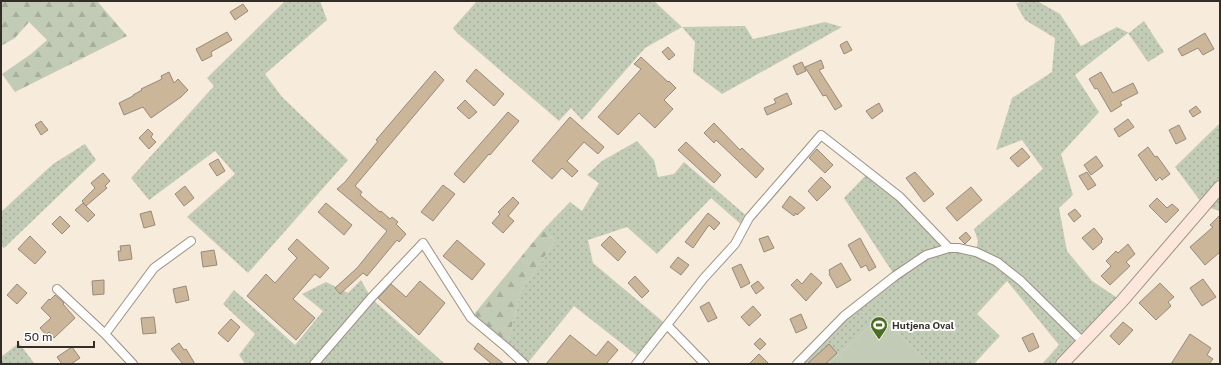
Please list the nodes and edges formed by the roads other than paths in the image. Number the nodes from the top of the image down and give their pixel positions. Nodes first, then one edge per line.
1 (1220, 187) edge
2 (191, 241) dead end
3 (949, 248) junction
4 (57, 289) dead end
5 (667, 325) junction
6 (105, 334) junction
7 (1082, 341) junction
8 (133, 364) edge
9 (314, 364) edge
10 (524, 364) edge
11 (636, 364) edge
12 (705, 364) edge
13 (797, 364) edge
14 (1062, 364) edge

1 - 7 main road
2 - 6 street
3 - 5 street
3 - 7 street
3 - 13 street
4 - 6 street
5 - 11 street
5 - 12 street
6 - 8 street
7 - 14 main road
9 - 10 street

